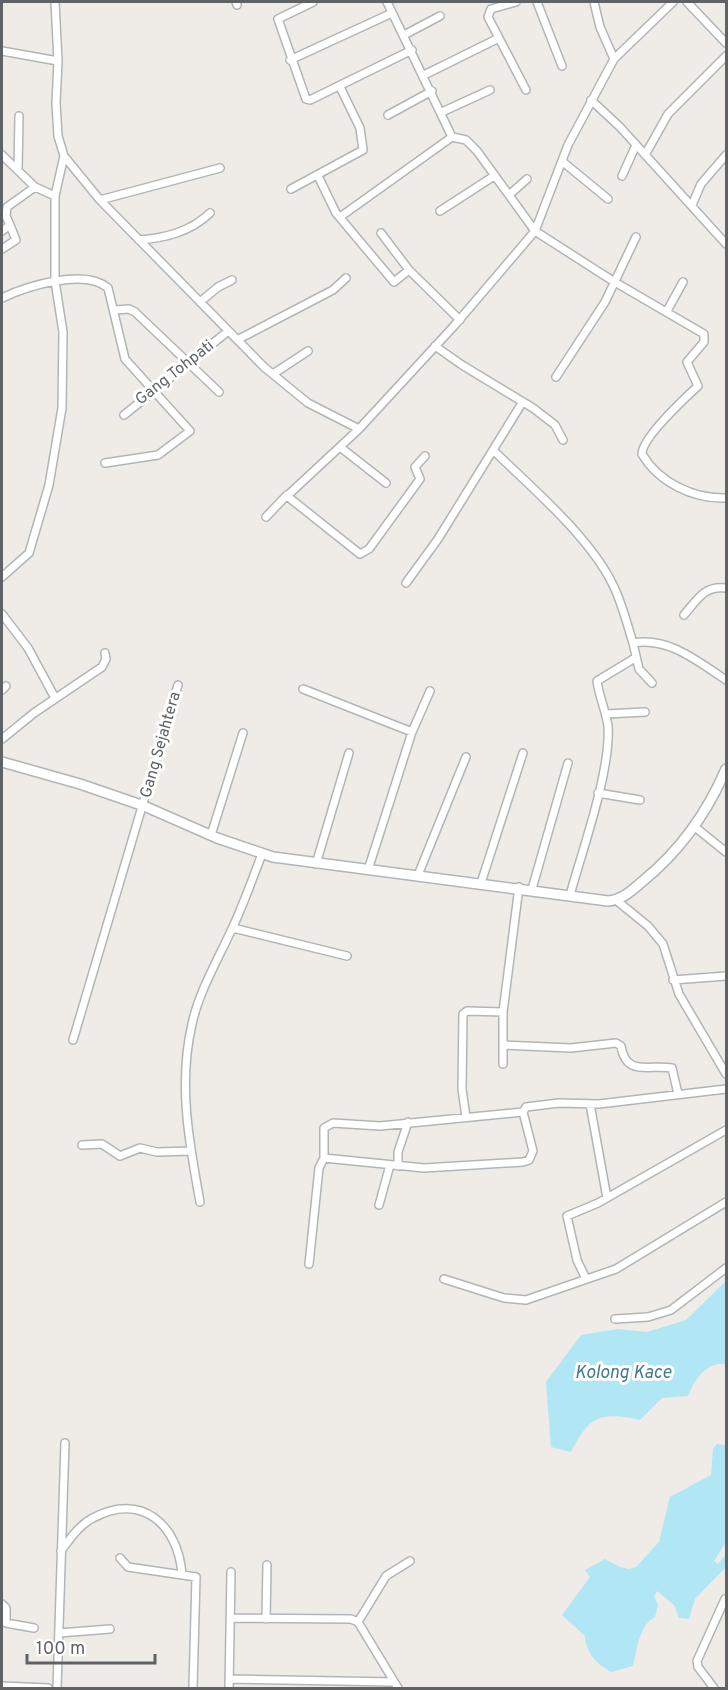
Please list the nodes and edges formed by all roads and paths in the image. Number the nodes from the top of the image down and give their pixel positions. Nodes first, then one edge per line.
1 (55, 2) edge
2 (313, 2) edge
3 (387, 2) edge
4 (516, 2) edge
5 (537, 2) edge
6 (594, 2) edge
7 (673, 2) edge
8 (687, 2) edge
9 (304, 4) edge
10 (392, 13) junction
11 (441, 16) dead end
12 (404, 35) junction
13 (499, 38) junction
14 (726, 43) edge
15 (412, 50) junction
16 (2, 51) edge
17 (726, 56) edge
18 (290, 60) junction
19 (614, 60) junction
20 (58, 62) junction
21 (562, 66) dead end
22 (424, 75) junction
23 (340, 87) junction
24 (490, 90) dead end
25 (526, 90) dead end
26 (432, 91) junction
27 (591, 100) junction
28 (442, 112) junction
29 (388, 115) dead end
30 (19, 116) dead end
31 (452, 137) junction
32 (636, 145) junction
33 (645, 154) junction
34 (726, 155) edge
35 (64, 156) junction
36 (3, 159) edge
37 (563, 162) junction
38 (220, 168) dead end
39 (18, 170) junction
40 (318, 176) junction
41 (494, 176) junction
42 (622, 176) dead end
43 (527, 180) dead end
44 (35, 187) junction
45 (291, 189) dead end
46 (509, 195) junction
47 (55, 196) junction
48 (608, 199) dead end
49 (100, 200) junction
50 (692, 205) junction
51 (440, 211) dead end
52 (210, 213) dead end
53 (340, 218) junction
54 (10, 225) junction
55 (2, 231) edge
56 (535, 231) junction
57 (381, 233) dead end
58 (636, 237) dead end
59 (139, 240) junction
60 (726, 244) edge
61 (2, 249) edge
62 (409, 270) junction
63 (346, 278) dead end
64 (232, 280) dead end
65 (56, 281) junction
66 (613, 281) junction
67 (683, 282) dead end
68 (2, 298) edge
69 (200, 302) junction
70 (115, 310) junction
71 (667, 310) junction
72 (460, 320) junction
73 (227, 332) junction
74 (237, 340) junction
75 (435, 346) junction
76 (308, 351) dead end
77 (186, 364) junction
78 (273, 374) junction
79 (556, 377) dead end
80 (152, 391) junction
81 (219, 392) dead end
82 (522, 403) junction
83 (124, 415) dead end
84 (359, 429) junction
85 (563, 440) dead end
86 (340, 447) junction
87 (493, 450) junction
88 (425, 456) dead end
89 (105, 463) dead end
90 (386, 483) dead end
91 (287, 495) junction
92 (726, 498) edge
93 (266, 517) dead end
94 (2, 577) edge
95 (406, 583) dead end
96 (726, 588) edge
97 (2, 614) edge
98 (684, 615) dead end
99 (633, 643) junction
100 (105, 653) dead end
101 (635, 658) junction
102 (726, 680) edge
103 (652, 683) dead end
104 (178, 685) dead end
105 (303, 689) dead end
106 (430, 691) dead end
107 (55, 698) junction
108 (645, 712) dead end
109 (606, 714) junction
110 (412, 732) junction
111 (243, 733) dead end
112 (2, 739) edge
113 (349, 753) dead end
114 (524, 753) dead end
115 (466, 757) dead end
116 (2, 762) edge
117 (568, 763) dead end
118 (726, 769) edge
119 (598, 793) junction
120 (640, 800) dead end
121 (144, 806) junction
122 (695, 827) junction
123 (211, 835) junction
124 (726, 852) edge
125 (262, 854) junction
126 (316, 864) junction
127 (368, 870) junction
128 (418, 875) junction
129 (481, 883) junction
130 (519, 887) junction
131 (532, 889) junction
132 (570, 895) junction
133 (616, 900) junction
134 (233, 928) junction
135 (347, 956) dead end
136 (726, 978) edge
137 (673, 980) junction
138 (503, 1012) junction
139 (73, 1040) dead end
140 (504, 1045) junction
141 (503, 1064) dead end
142 (726, 1074) edge
143 (726, 1089) edge
144 (678, 1094) junction
145 (590, 1104) junction
146 (523, 1112) junction
147 (466, 1117) junction
148 (408, 1122) junction
149 (726, 1130) edge
150 (82, 1145) dead end
151 (191, 1151) junction
152 (324, 1158) junction
153 (394, 1166) junction
154 (607, 1198) junction
155 (200, 1202) dead end
156 (726, 1202) edge
157 (379, 1205) dead end
158 (309, 1264) dead end
159 (726, 1268) edge
160 (444, 1279) dead end
161 (586, 1279) junction
162 (615, 1319) dead end
163 (65, 1443) dead end
164 (62, 1551) junction
165 (120, 1558) dead end
166 (410, 1561) dead end
167 (267, 1565) dead end
168 (231, 1572) dead end
169 (183, 1574) junction
170 (725, 1599) dead end
171 (2, 1604) edge
172 (231, 1618) junction
173 (266, 1619) junction
174 (358, 1622) junction
175 (34, 1628) dead end
176 (110, 1629) dead end
177 (59, 1633) junction
178 (229, 1679) junction
179 (396, 1685) edge
180 (2, 1686) edge
181 (30, 1688) edge
182 (48, 1689) edge
183 (57, 1689) edge
184 (193, 1689) edge
185 (229, 1689) edge
186 (714, 1689) edge

1 - 20 street
2 - 9 street
3 - 10 street
4 - 13 street
5 - 21 street
6 - 19 street
7 - 19 street
8 - 14 street
9 - 18 street
10 - 12 street
10 - 18 street
11 - 12 street
12 - 15 street
13 - 22 street
13 - 25 street
15 - 22 street
15 - 23 street
16 - 20 street
17 - 33 street
18 - 23 street
19 - 27 street
20 - 35 street
22 - 26 street
23 - 40 street
24 - 28 street
26 - 28 street
26 - 29 street
27 - 32 street
27 - 37 street
28 - 31 street
30 - 39 street
31 - 41 street
31 - 53 street
32 - 33 street
32 - 42 street
33 - 50 street
34 - 50 street
35 - 47 street
35 - 49 street
36 - 39 street
37 - 48 street
37 - 56 street
38 - 49 street
39 - 44 street
40 - 45 street
40 - 53 street
41 - 46 street
41 - 51 street
43 - 46 street
44 - 47 street
44 - 54 street
46 - 56 street
47 - 65 street
49 - 59 street
50 - 60 street
52 - 59 street
53 - 62 street
54 - 55 street
54 - 61 street
56 - 66 street
56 - 72 street
57 - 62 street
58 - 66 street
59 - 69 street
62 - 72 street
63 - 74 street
64 - 69 street
65 - 68 street
65 - 70 street
65 - 94 street
66 - 71 street
66 - 79 street
67 - 71 street
69 - 73 street
70 - 77 street
70 - 80 street
71 - 92 street
72 - 75 street
73 - 74 street
73 - 77 street, Gang Tohpati
74 - 78 street
75 - 82 street
75 - 84 street
76 - 78 street
77 - 80 street, Gang Tohpati
77 - 81 street
78 - 84 street
80 - 83 street, Gang Tohpati
80 - 89 street
82 - 85 street
82 - 87 street
84 - 86 street
86 - 90 street
86 - 91 street
87 - 95 street
87 - 99 street
88 - 91 street
91 - 93 street
96 - 98 street
97 - 107 street
99 - 101 street
99 - 102 street
100 - 107 street
101 - 103 street
101 - 109 street
104 - 121 street, Gang Sejahtera
105 - 110 street
106 - 110 street
107 - 112 street
108 - 109 street
109 - 119 street
110 - 127 street
111 - 123 street
113 - 126 street
114 - 129 street
115 - 128 street
116 - 121 street
117 - 131 street
118 - 122 street
119 - 120 street
119 - 132 street
121 - 123 street
121 - 139 street, Gang Sejahtera
122 - 124 street
122 - 133 street
123 - 125 street
125 - 126 street
125 - 134 street
126 - 127 street
127 - 128 street
128 - 129 street
129 - 130 street
130 - 131 street
130 - 138 street
131 - 132 street
132 - 133 street
133 - 137 street
134 - 135 street
134 - 151 street
136 - 137 street
137 - 142 street
138 - 140 street
138 - 147 street
140 - 141 street
140 - 144 street
143 - 144 street
144 - 145 street
145 - 146 street
145 - 154 street
146 - 147 street
146 - 153 street
147 - 148 street
148 - 152 street
148 - 153 street
149 - 154 street
150 - 151 street
151 - 155 street
152 - 153 street
152 - 158 street
153 - 157 street
154 - 161 street
156 - 161 street
159 - 162 street
160 - 161 street
163 - 164 street
164 - 169 street
164 - 177 street
165 - 169 street
166 - 174 street
167 - 173 street
168 - 172 street
169 - 184 street
170 - 186 street
171 - 175 street
172 - 173 street
172 - 178 street
173 - 174 street
174 - 179 street
176 - 177 street
177 - 183 street
178 - 179 street
178 - 185 street
180 - 181 street
181 - 182 street

